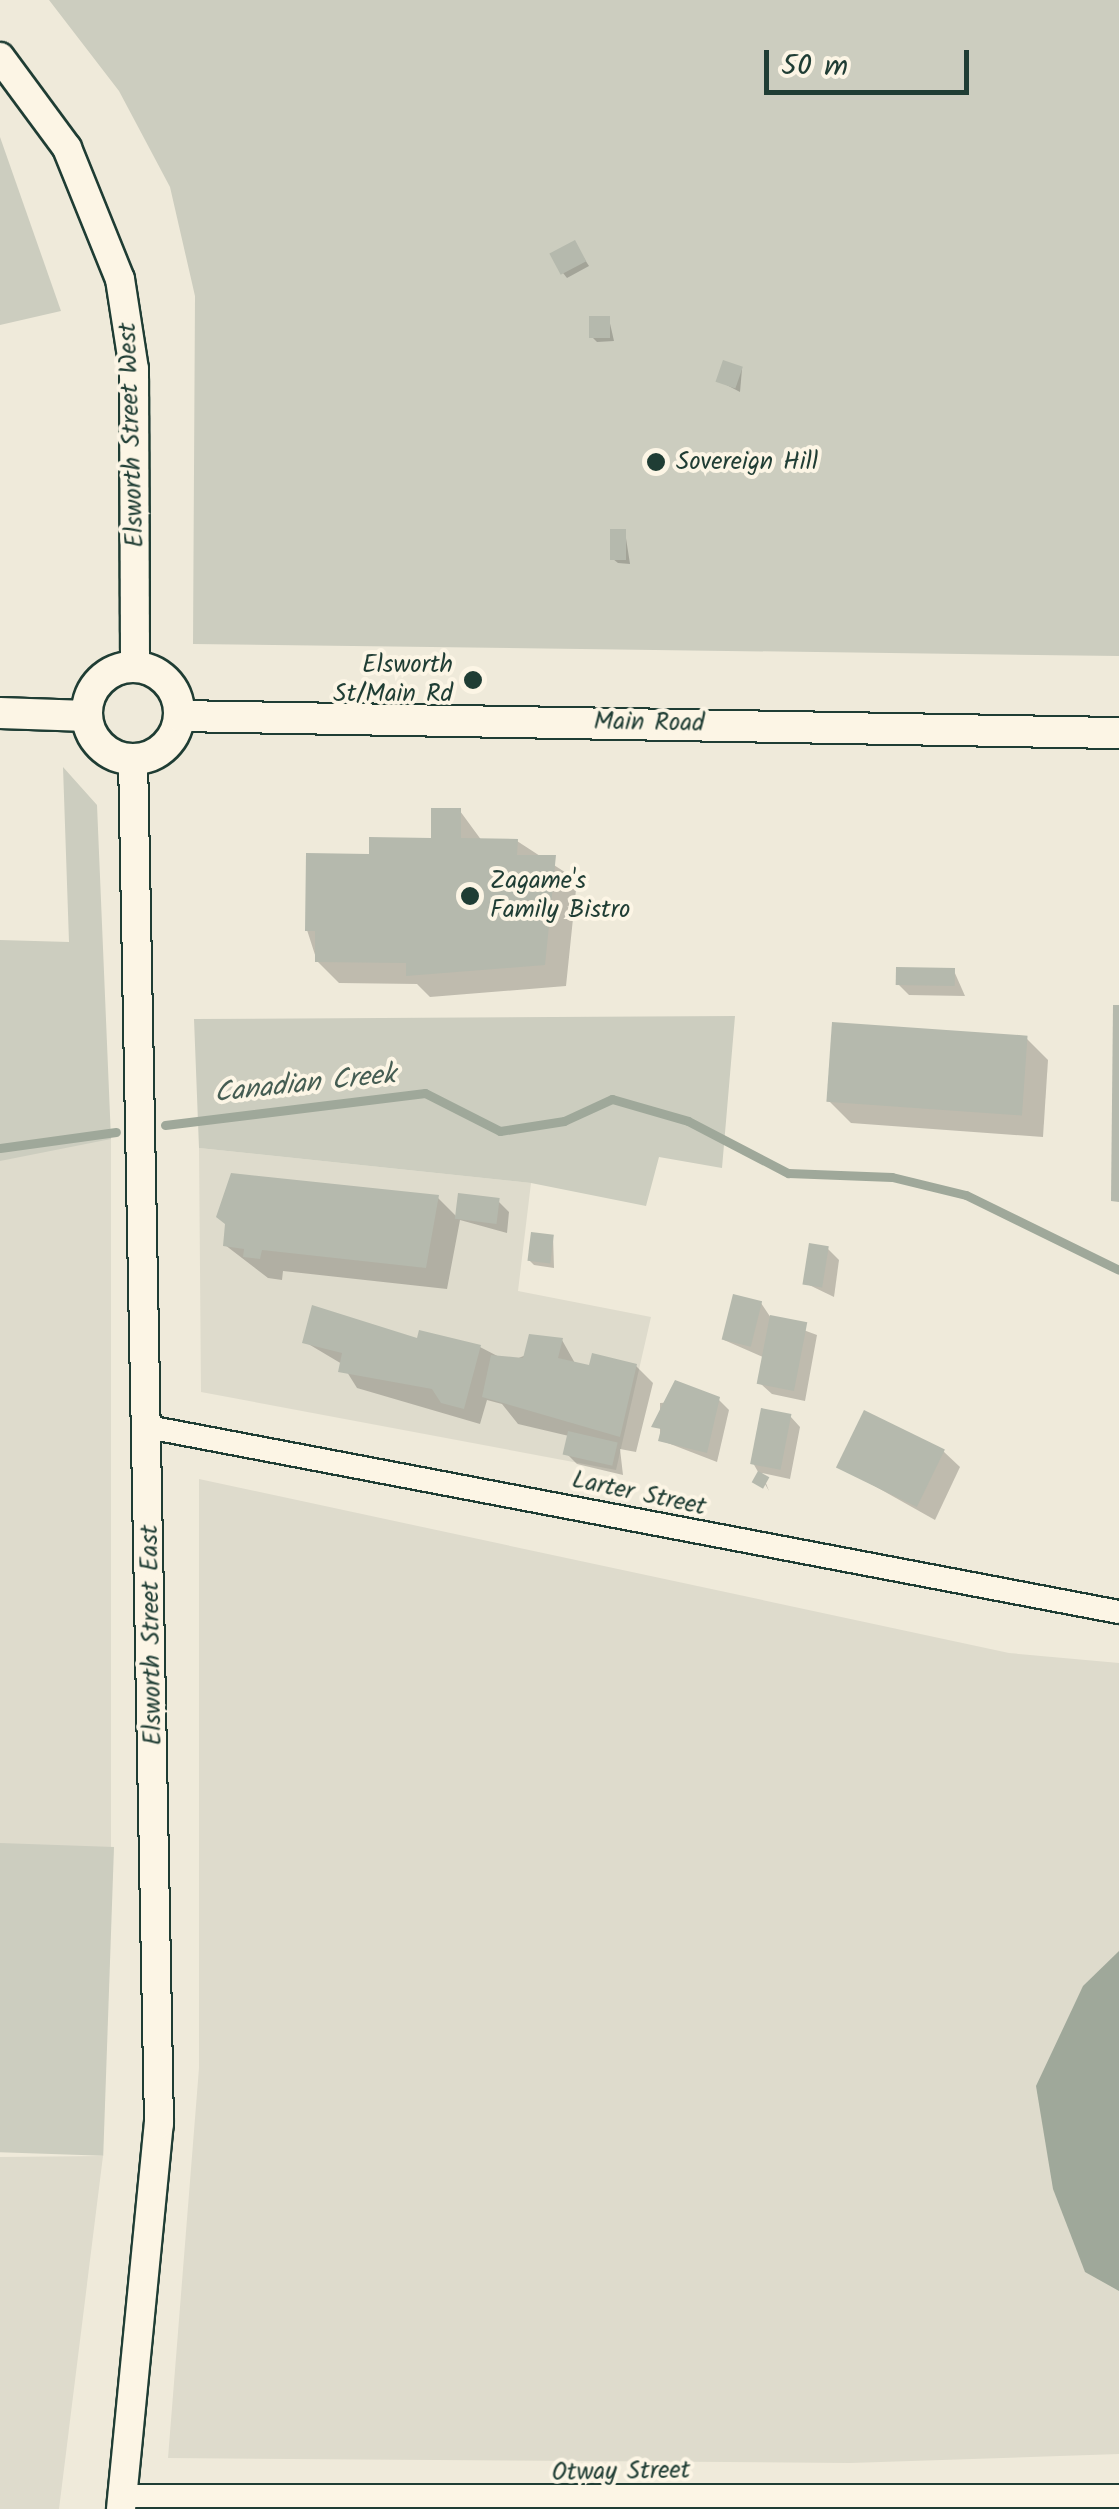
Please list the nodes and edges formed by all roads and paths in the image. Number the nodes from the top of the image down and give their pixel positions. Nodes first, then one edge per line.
1 (0, 57) edge
2 (135, 668) junction
3 (0, 713) edge
4 (87, 716) junction
5 (179, 716) junction
6 (1119, 733) edge
7 (133, 760) junction
8 (148, 1427) junction
9 (1119, 1612) edge
10 (1119, 2496) edge
11 (123, 2503) edge

1 - 2 street, Elsworth Street West
2 - 4 main road
2 - 5 main road
3 - 4 main road
4 - 7 main road
5 - 6 main road, Main Road
5 - 7 main road
7 - 8 street, Elsworth Street East
8 - 9 street, Larter Street
8 - 11 street, Elsworth Street East
10 - 11 street, Otway Street

